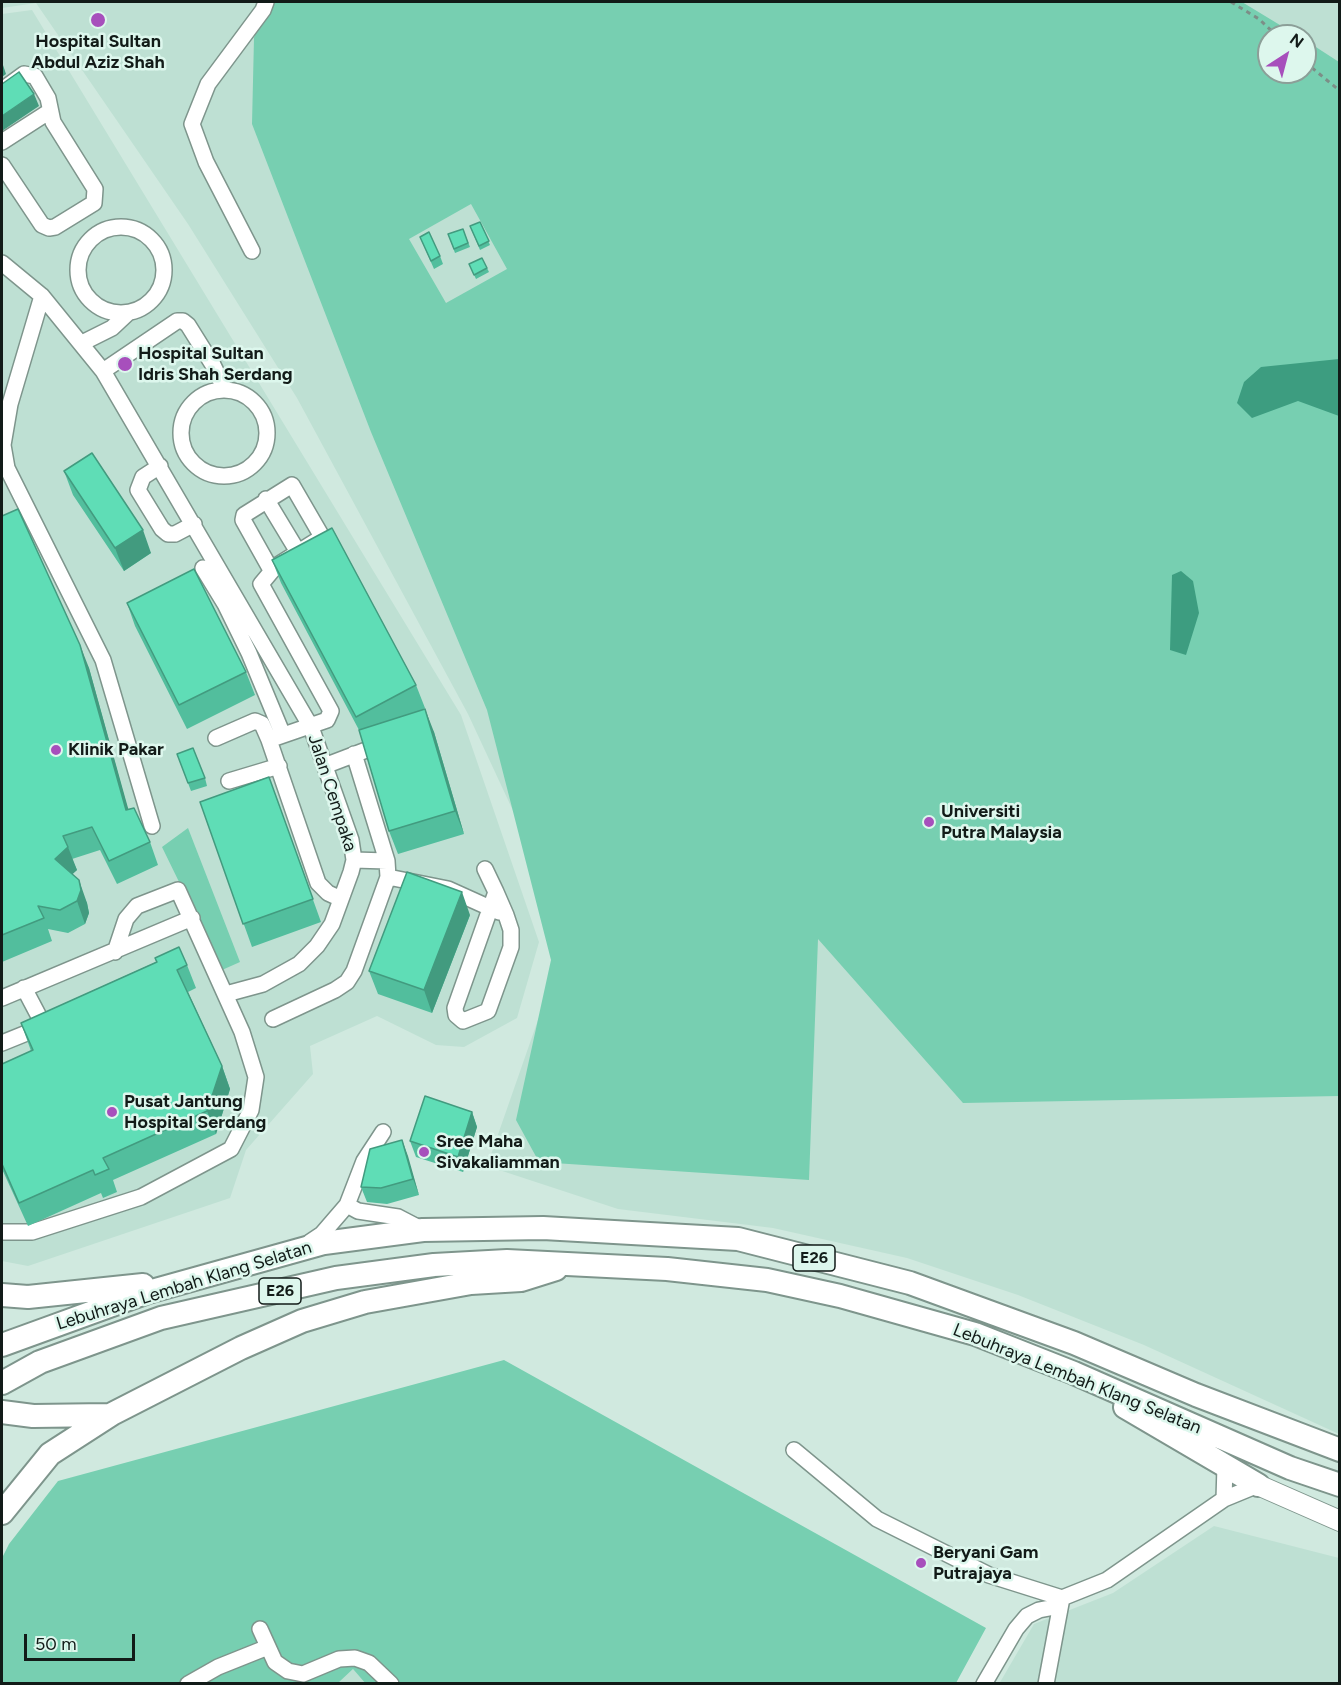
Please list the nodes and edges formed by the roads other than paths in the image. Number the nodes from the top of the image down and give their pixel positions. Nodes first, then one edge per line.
1 (266, 2) edge
2 (2, 90) edge
3 (50, 111) junction
4 (2, 142) edge
5 (2, 165) edge
6 (252, 251) dead end
7 (2, 263) edge
8 (42, 296) junction
9 (128, 313) junction
10 (82, 343) junction
11 (103, 371) junction
12 (225, 390) junction
13 (6, 402) edge
14 (160, 466) junction
15 (266, 499) junction
16 (194, 524) junction
17 (298, 552) junction
18 (205, 568) junction
19 (271, 570) junction
20 (282, 622) junction
21 (257, 633) junction
22 (311, 727) junction
23 (216, 738) dead end
24 (276, 738) junction
25 (393, 739) edge
26 (354, 754) junction
27 (327, 765) junction
28 (279, 766) junction
29 (229, 781) dead end
30 (152, 825) dead end
31 (354, 860) junction
32 (387, 861) junction
33 (485, 869) dead end
34 (388, 878) junction
35 (496, 892) junction
36 (341, 898) junction
37 (491, 908) junction
38 (506, 915) junction
39 (192, 918) junction
40 (115, 952) junction
41 (24, 988) junction
42 (226, 994) junction
43 (2, 998) edge
44 (273, 1019) dead end
45 (2, 1043) edge
46 (382, 1132) dead end
47 (347, 1205) junction
48 (423, 1230) junction
49 (2, 1232) edge
50 (295, 1251) junction
51 (572, 1264) junction
52 (199, 1278) junction
53 (2, 1295) edge
54 (2, 1345) edge
55 (1074, 1373) junction
56 (2, 1383) edge
57 (2, 1412) edge
58 (112, 1414) junction
59 (794, 1450) dead end
60 (1340, 1450) edge
61 (1225, 1466) junction
62 (1258, 1485) junction
63 (1340, 1485) edge
64 (1224, 1499) junction
65 (2, 1513) edge
66 (1340, 1521) edge
67 (1061, 1602) junction
68 (260, 1629) dead end
69 (268, 1647) junction
70 (188, 1683) edge
71 (391, 1683) edge
72 (984, 1683) edge
73 (1046, 1683) edge

1 - 6 street
2 - 3 street
3 - 4 street
3 - 5 street
7 - 8 street, Jalan Cempaka
8 - 10 street, Jalan Cempaka
8 - 13 street
9 - 9 street
9 - 10 street
10 - 11 street, Jalan Cempaka
11 - 12 street
11 - 14 street, Jalan Cempaka
12 - 12 street
13 - 30 street
14 - 16 street, Jalan Cempaka
14 - 16 street
15 - 17 street
15 - 17 street
15 - 19 street
16 - 18 street, Jalan Cempaka
17 - 19 street
18 - 21 street, Jalan Cempaka
18 - 24 street
19 - 20 street
20 - 21 street
20 - 22 street
21 - 22 street, Jalan Cempaka
22 - 24 street
22 - 27 street, Jalan Cempaka
23 - 24 street
24 - 28 street
25 - 26 street
26 - 27 street
26 - 32 street
27 - 31 street, Jalan Cempaka
28 - 29 street
28 - 36 street
31 - 32 street
31 - 36 street, Jalan Cempaka
32 - 34 street
33 - 35 street
34 - 37 street
34 - 44 street
35 - 37 street
35 - 38 street
36 - 42 street, Jalan Cempaka
37 - 38 street
37 - 38 street
39 - 40 street
39 - 40 street
39 - 42 street
40 - 41 street
41 - 43 street
41 - 45 street
42 - 49 street
46 - 47 street
47 - 48 street
47 - 50 street
48 - 50 highway, Lebuhraya Lembah Klang Selatan / E26
48 - 60 highway, Lebuhraya Lembah Klang Selatan / E26
50 - 52 highway, Lebuhraya Lembah Klang Selatan / E26
51 - 55 highway, Lebuhraya Lembah Klang Selatan / E26
51 - 56 highway, Lebuhraya Lembah Klang Selatan / E26
51 - 58 highway
52 - 53 highway
52 - 54 highway, Lebuhraya Lembah Klang Selatan / E26
55 - 61 highway
55 - 63 highway, Lebuhraya Lembah Klang Selatan / E26
57 - 58 highway
58 - 65 highway
59 - 67 street
61 - 62 highway
61 - 64 street
62 - 64 street
62 - 66 main road
64 - 67 street
67 - 72 street
67 - 73 street
68 - 69 street
69 - 70 street
69 - 71 street

